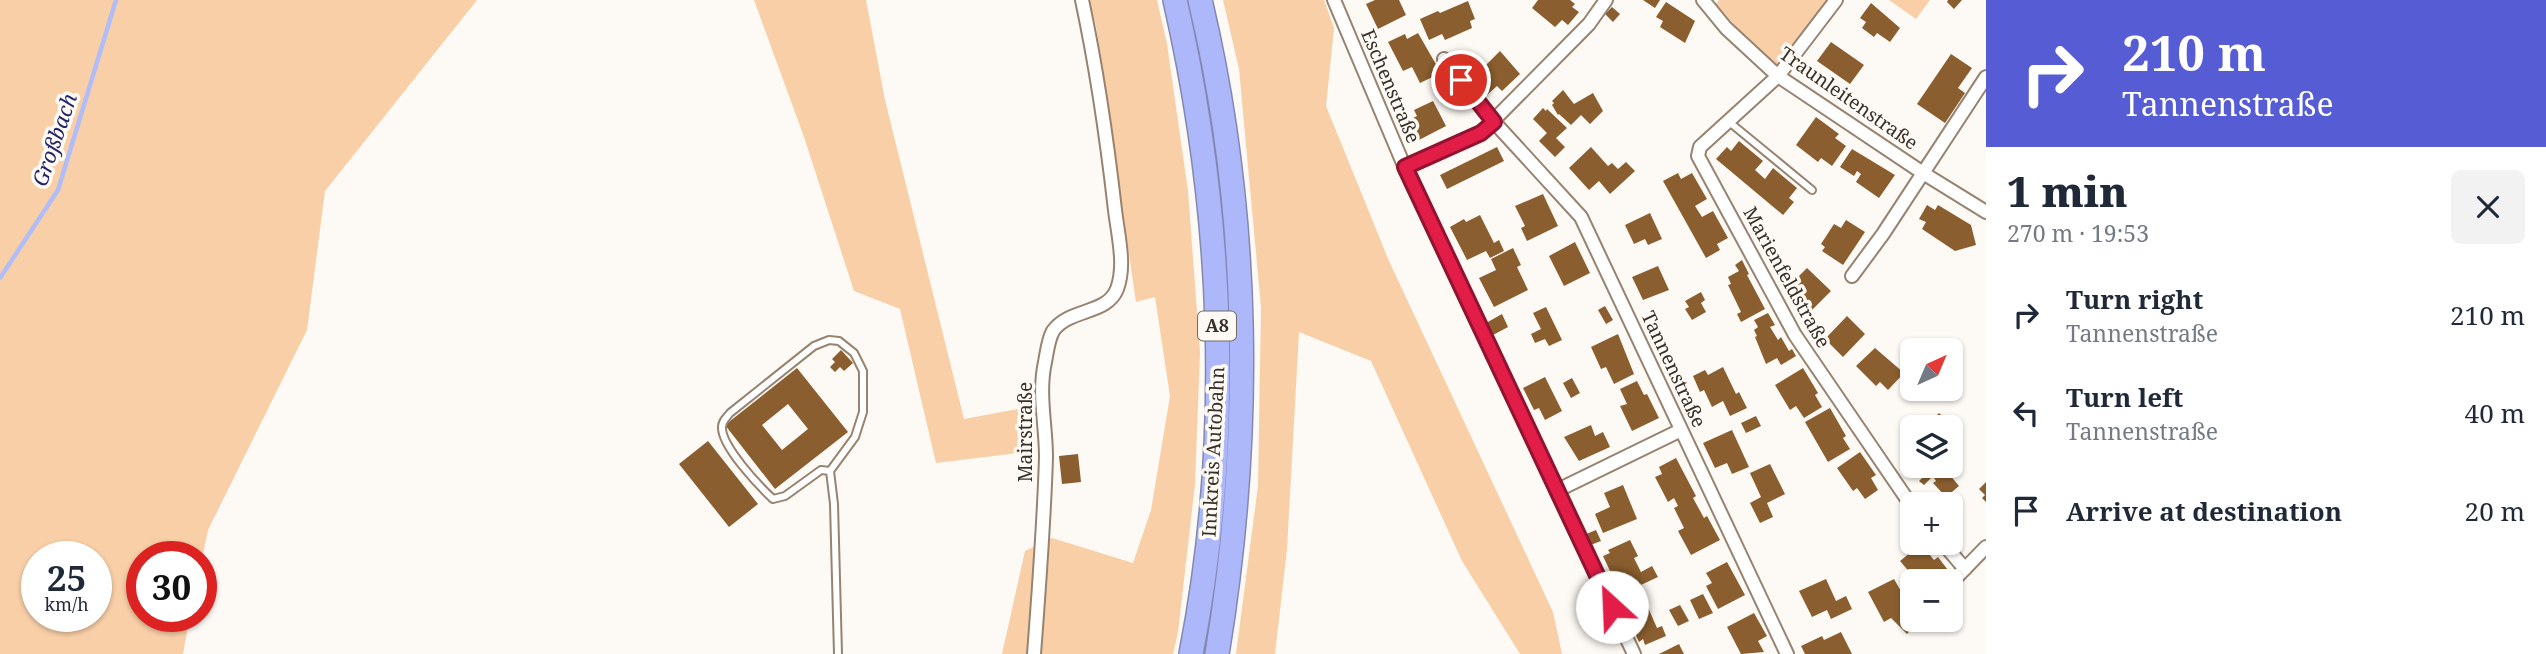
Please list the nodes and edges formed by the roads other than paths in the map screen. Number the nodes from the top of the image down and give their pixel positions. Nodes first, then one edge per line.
1 (1082, 0) edge
2 (1175, 0) edge
3 (1200, 0) edge
4 (1334, 0) edge
5 (1590, 0) edge
6 (1703, 0) edge
7 (1836, 0) edge
8 (1604, 4) edge
9 (1444, 59) dead end
10 (1778, 76) junction
11 (1986, 77) edge
12 (1728, 121) junction
13 (1494, 122) junction
14 (1405, 167) junction
15 (1923, 173) junction
16 (1812, 190) dead end
17 (1986, 212) edge
18 (1852, 276) dead end
19 (1681, 430) junction
20 (830, 471) junction
21 (1558, 490) junction
22 (1902, 492) edge
23 (1986, 547) edge
24 (1953, 555) edge
25 (1965, 569) joint
26 (838, 654) edge
27 (1034, 654) edge
28 (1191, 654) edge
29 (1217, 654) edge
30 (1634, 654) edge
31 (1787, 654) edge

1 - 27 street, Mairstraße
2 - 28 highway, Innkreis Autobahn / A8
3 - 29 highway, Innkreis Autobahn / A8
4 - 14 street, Eschenstraße
5 - 8 street
6 - 10 street, Traunleitenstraße
7 - 10 street, Marienfeldstraße
8 - 13 street
9 - 13 street, Tannenstraße
10 - 12 street, Marienfeldstraße
10 - 15 street, Traunleitenstraße
11 - 15 street
12 - 16 lane
12 - 22 street, Marienfeldstraße
13 - 14 street
13 - 19 street, Tannenstraße
14 - 21 street, Eschenstraße
15 - 17 street, Traunleitenstraße
15 - 18 street
19 - 21 street
19 - 31 street, Tannenstraße
20 - 20 lane
20 - 26 lane
21 - 30 street, Eschenstraße
23 - 25 street
24 - 25 street

